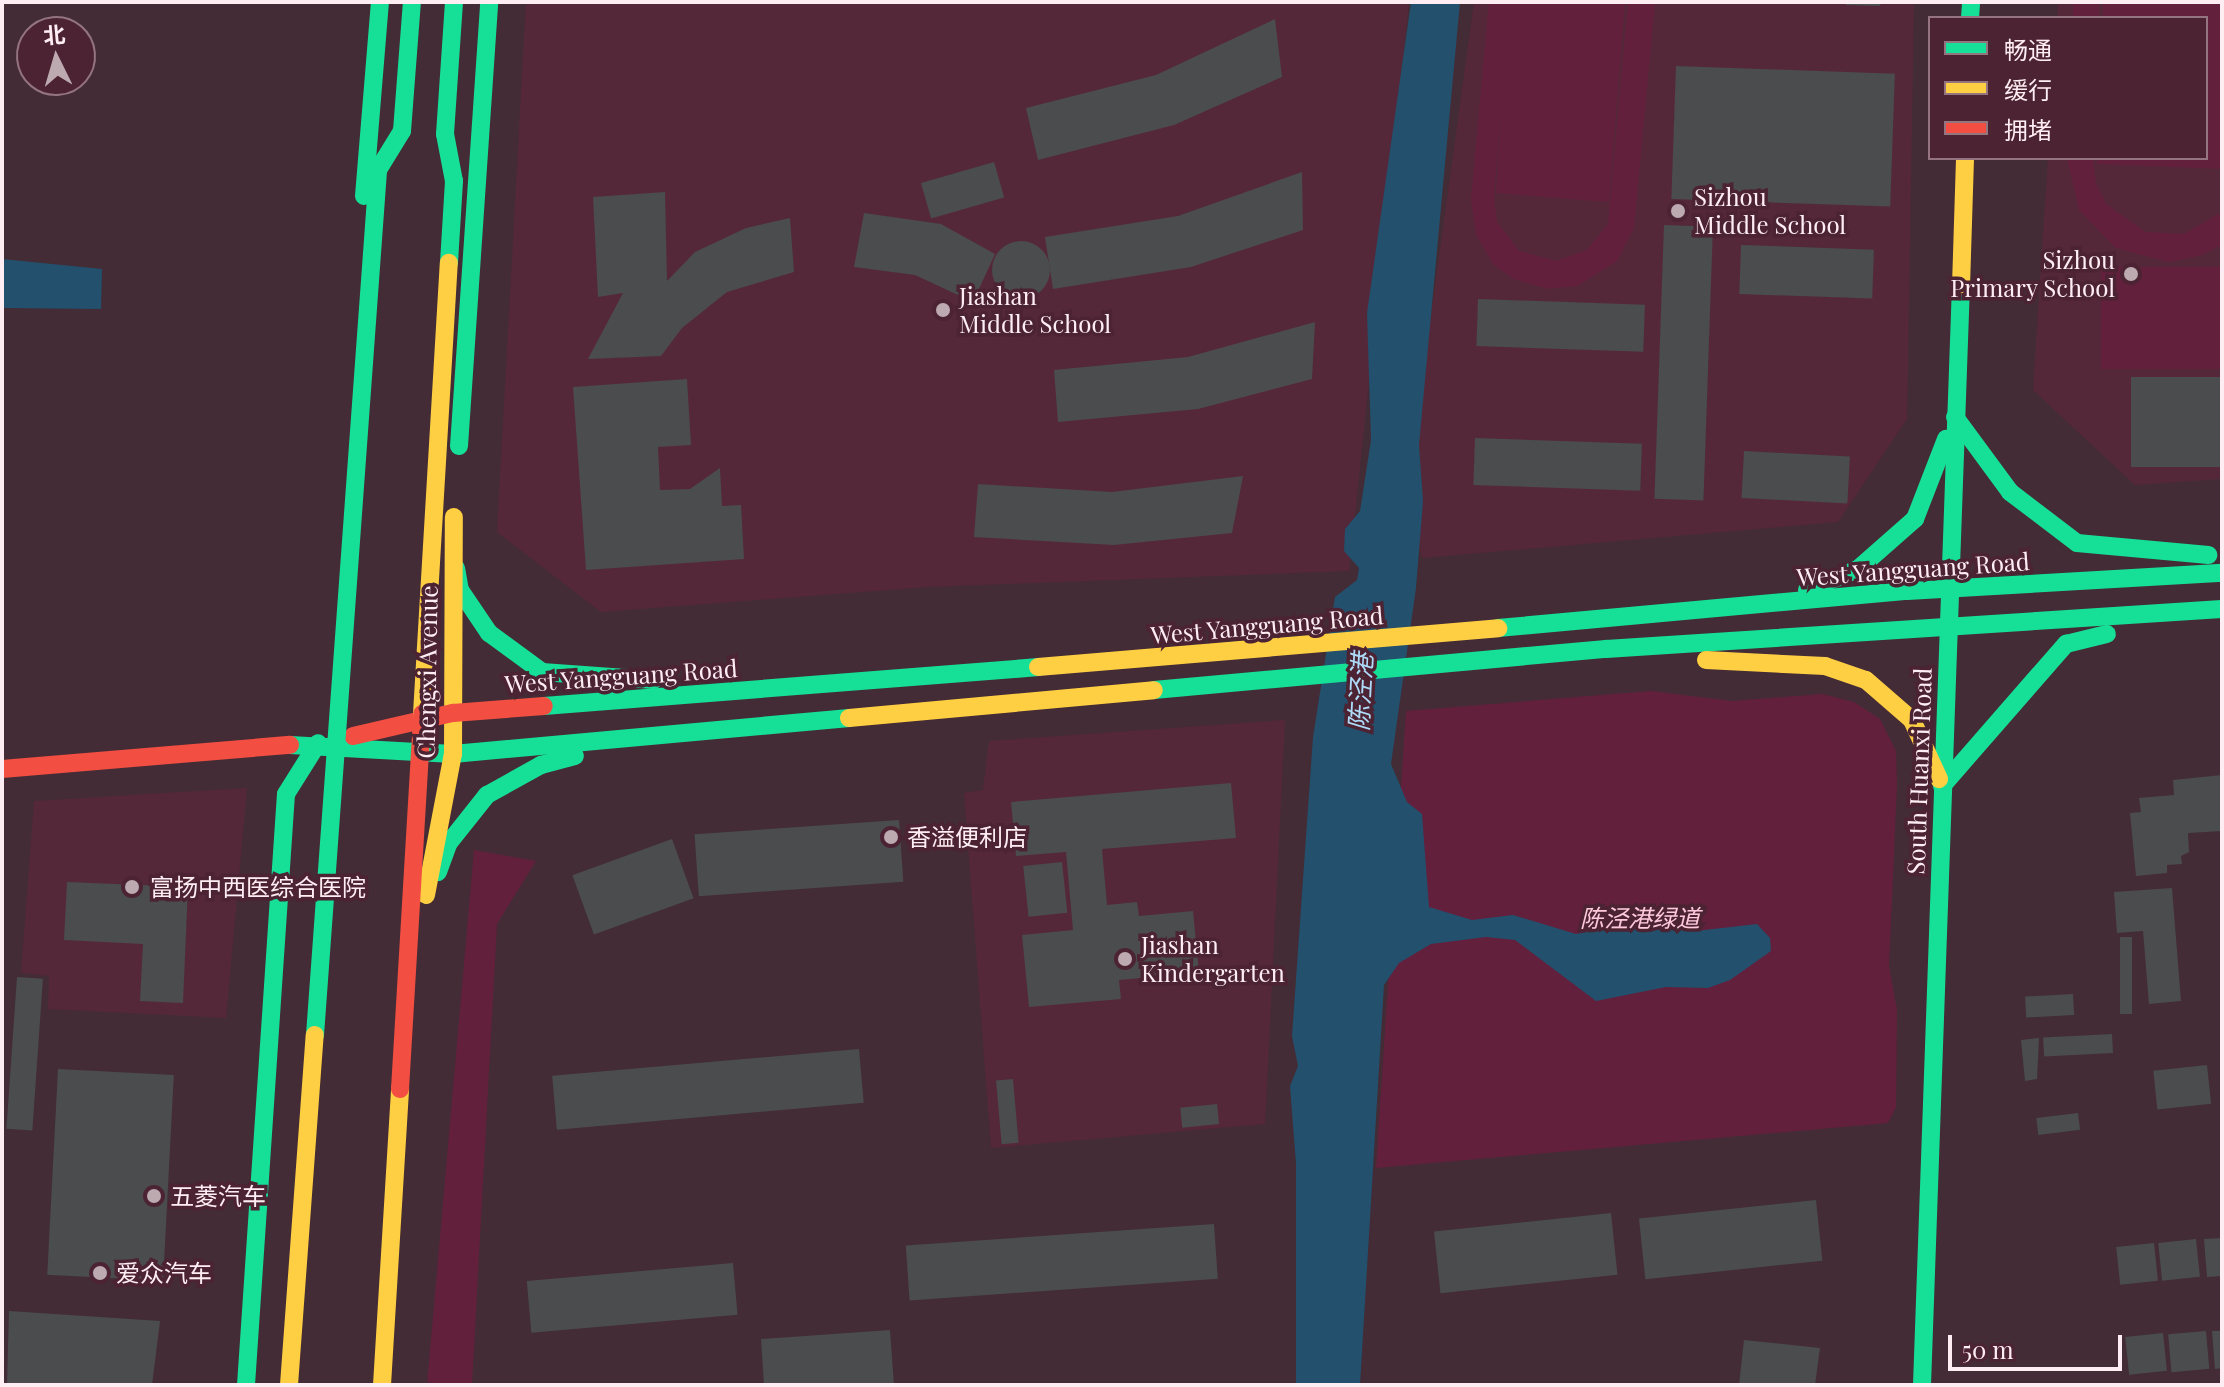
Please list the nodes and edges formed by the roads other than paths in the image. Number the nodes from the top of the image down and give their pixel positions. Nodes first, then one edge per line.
1 (380, 2) edge
2 (412, 2) edge
3 (454, 2) edge
4 (489, 2) edge
5 (1965, 160) edge
6 (1955, 417) junction
7 (452, 547) junction
8 (2222, 559) edge
9 (2222, 573) edge
10 (1949, 591) junction
11 (1779, 602) junction
12 (2222, 609) edge
13 (2196, 613) junction
14 (1948, 629) junction
15 (1661, 647) junction
16 (749, 691) junction
17 (453, 713) junction
18 (646, 736) junction
19 (318, 743) junction
20 (453, 754) junction
21 (2, 769) edge
22 (1942, 786) junction
23 (420, 924) junction
24 (246, 1385) edge
25 (289, 1385) edge
26 (308, 1385) edge
27 (367, 1385) edge
28 (382, 1385) edge
29 (1922, 1385) edge

1 - 19 main road
2 - 25 main road, bridge
3 - 28 main road, bridge
4 - 7 main road, Chengxi Avenue
5 - 6 main road, South Huanxi Road
6 - 8 main road
6 - 10 main road, South Huanxi Road
6 - 11 main road
7 - 16 main road
7 - 17 main road, Chengxi Avenue
9 - 10 main road, West Yangguang Road
10 - 11 main road, West Yangguang Road
10 - 14 main road, South Huanxi Road
11 - 16 main road, West Yangguang Road
12 - 13 main road, West Yangguang Road
13 - 14 main road, West Yangguang Road
13 - 22 main road
14 - 15 main road, West Yangguang Road
14 - 22 main road, South Huanxi Road
15 - 18 main road, West Yangguang Road
15 - 22 main road
16 - 17 main road, West Yangguang Road
17 - 19 main road, West Yangguang Road
17 - 20 main road, Chengxi Avenue
18 - 20 main road, West Yangguang Road
18 - 23 main road
19 - 20 main road, West Yangguang Road
19 - 21 main road, West Yangguang Road
19 - 24 main road
19 - 26 main road
20 - 23 main road, Chengxi Avenue
22 - 29 main road, South Huanxi Road
23 - 27 main road, Chengxi Avenue

